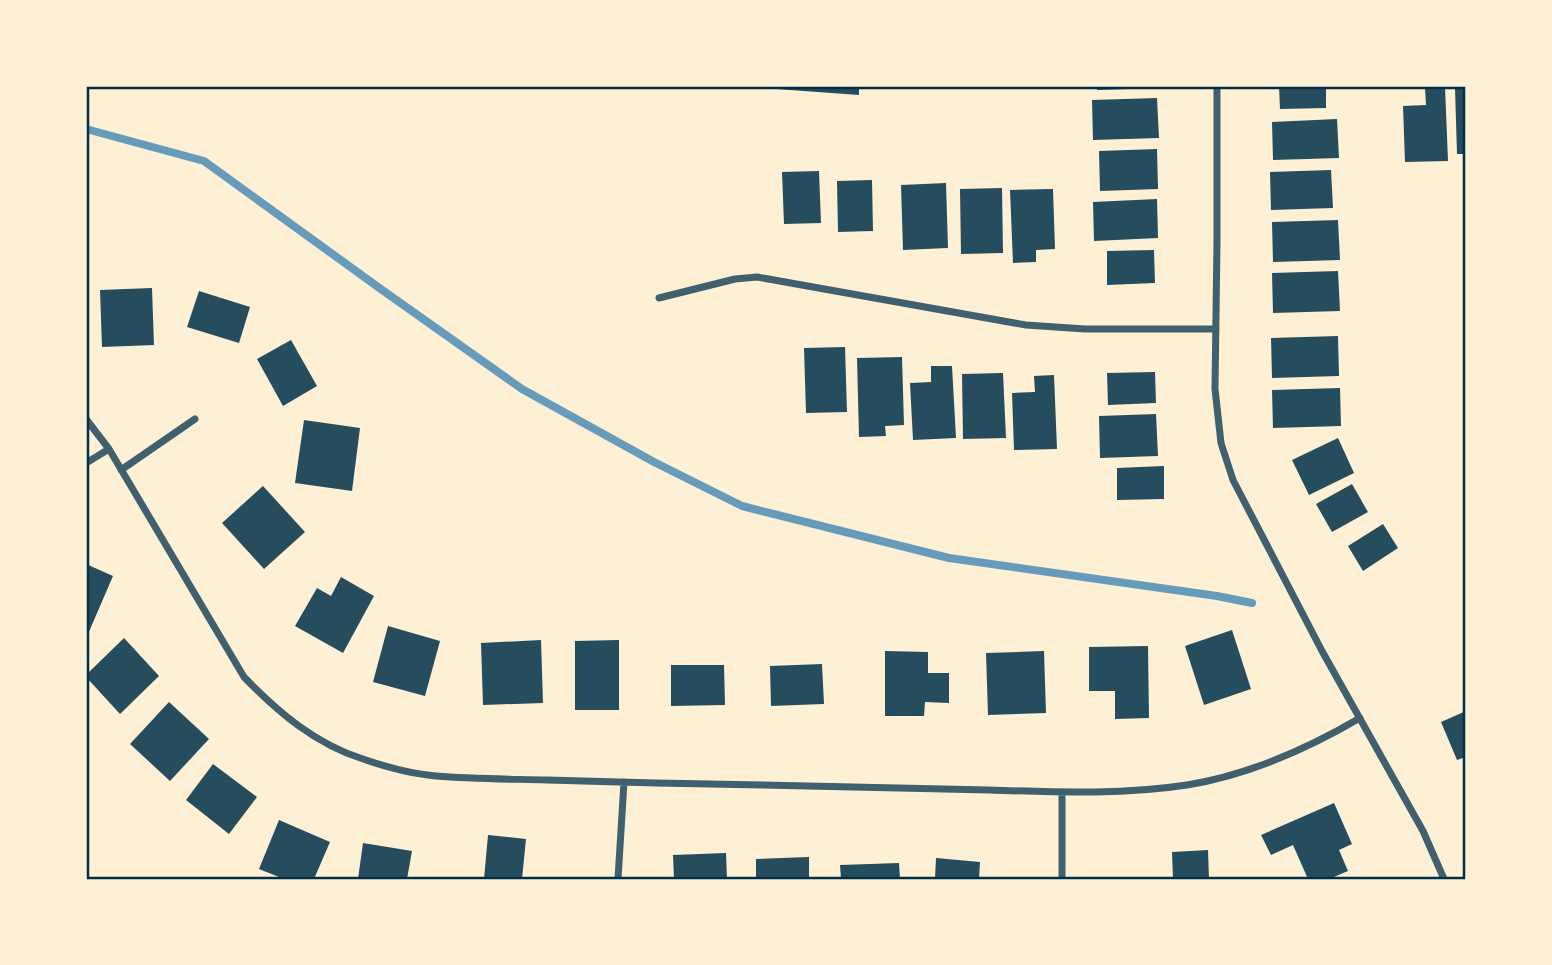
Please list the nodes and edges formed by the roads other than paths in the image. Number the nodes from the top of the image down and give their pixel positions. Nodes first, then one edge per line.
1 (1217, 86) edge
2 (659, 298) dead end
3 (1216, 329) junction
4 (195, 418) dead end
5 (86, 419) edge
6 (109, 449) junction
7 (86, 463) edge
8 (121, 470) junction
9 (1360, 718) junction
10 (624, 782) junction
11 (1062, 792) junction
12 (618, 879) edge
13 (1062, 879) edge
14 (1444, 879) edge

1 - 3 street
2 - 3 street
3 - 9 street
4 - 8 street
5 - 6 street
6 - 7 street
6 - 8 street
8 - 10 street
9 - 11 street
9 - 14 street
10 - 11 street
10 - 12 street
11 - 13 street

